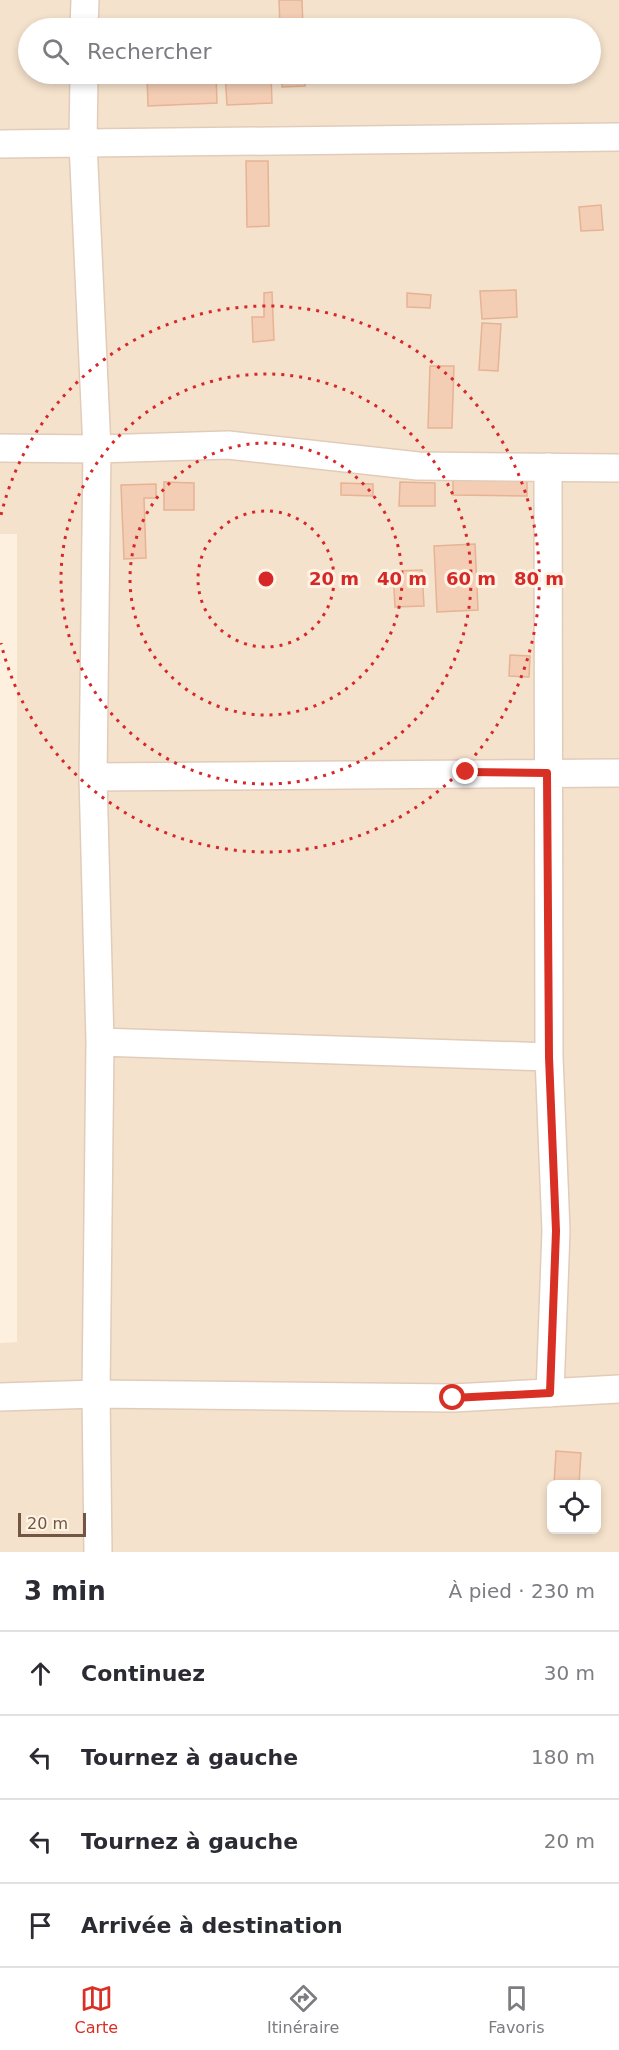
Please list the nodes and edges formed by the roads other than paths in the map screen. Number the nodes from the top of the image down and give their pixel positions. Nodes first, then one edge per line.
1 (84, 0) edge
2 (84, 18) edge
3 (84, 84) edge
4 (619, 137) edge
5 (82, 143) junction
6 (0, 144) edge
7 (0, 448) edge
8 (97, 449) junction
9 (548, 467) junction
10 (619, 468) edge
11 (547, 773) junction
12 (619, 773) edge
13 (93, 777) junction
14 (99, 1042) junction
15 (549, 1057) junction
16 (619, 1389) edge
17 (550, 1393) junction
18 (96, 1394) junction
19 (0, 1397) edge
20 (99, 1552) edge

1 - 2 street
3 - 5 street
4 - 5 street
5 - 6 street
5 - 8 street
7 - 8 street
8 - 9 street
8 - 13 street
9 - 10 street
9 - 11 street
11 - 12 street
11 - 13 street
11 - 15 street
13 - 14 street
14 - 15 street
14 - 18 street
15 - 17 street
16 - 17 street
17 - 18 street
18 - 19 street
18 - 20 street

